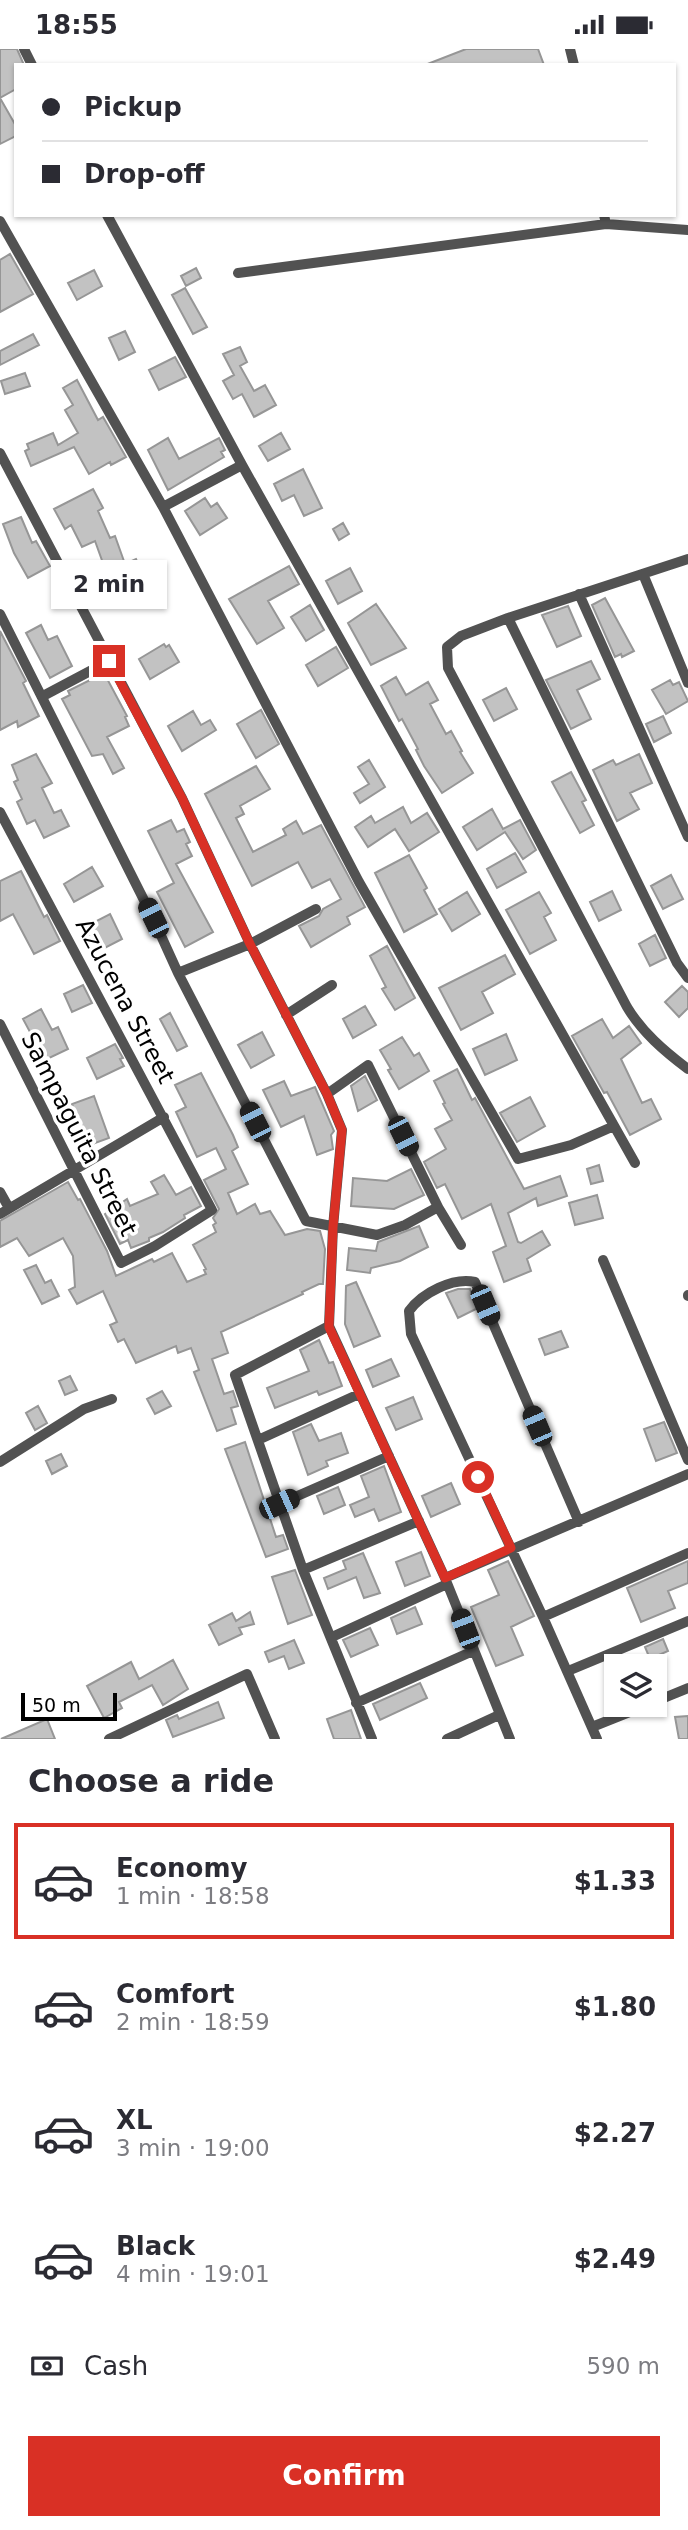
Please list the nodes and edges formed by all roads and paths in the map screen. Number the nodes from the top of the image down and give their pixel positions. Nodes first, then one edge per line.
1 (108, 217) edge
2 (605, 220) edge
3 (0, 221) edge
4 (688, 229) edge
5 (238, 273) dead end
6 (0, 453) edge
7 (242, 465) junction
8 (163, 507) junction
9 (688, 559) edge
10 (643, 574) junction
11 (579, 594) junction
12 (0, 614) edge
13 (508, 618) junction
14 (109, 661) junction
15 (688, 683) edge
16 (43, 696) junction
17 (0, 812) edge
18 (688, 837) edge
19 (316, 909) dead end
20 (250, 944) junction
21 (178, 974) junction
22 (688, 978) edge
23 (332, 985) dead end
24 (286, 1015) junction
25 (0, 1024) edge
26 (688, 1069) edge
27 (327, 1094) junction
28 (164, 1117) junction
29 (614, 1126) junction
30 (635, 1163) dead end
31 (74, 1172) junction
32 (0, 1192) edge
33 (438, 1207) junction
34 (9, 1208) junction
35 (0, 1214) edge
36 (333, 1227) junction
37 (461, 1245) dead end
38 (603, 1260) dead end
39 (121, 1263) joint
40 (329, 1327) junction
41 (359, 1394) junction
42 (112, 1399) dead end
43 (258, 1440) junction
44 (388, 1456) junction
45 (688, 1460) edge
46 (0, 1462) edge
47 (688, 1474) edge
48 (279, 1504) junction
49 (419, 1521) junction
50 (579, 1522) junction
51 (511, 1548) junction
52 (688, 1553) edge
53 (303, 1570) junction
54 (446, 1581) junction
55 (544, 1617) junction
56 (688, 1621) edge
57 (332, 1637) junction
58 (473, 1651) junction
59 (568, 1671) junction
60 (688, 1688) edge
61 (667, 1697) edge
62 (356, 1703) junction
63 (499, 1715) junction
64 (617, 1717) edge
65 (592, 1727) junction
66 (108, 1739) edge
67 (275, 1739) edge
68 (372, 1739) edge
69 (447, 1739) edge
70 (510, 1739) edge
71 (597, 1739) edge

1 - 7 street
2 - 4 street
2 - 5 street
3 - 8 street
6 - 14 street
7 - 8 street
7 - 29 street
8 - 29 street
9 - 10 street
10 - 11 street
10 - 15 street
11 - 13 street
11 - 18 street
12 - 16 street
13 - 22 street
13 - 26 street
14 - 16 street
14 - 20 street
16 - 21 street
17 - 28 street, Azucena Street
19 - 20 street
20 - 21 street
20 - 24 street
21 - 36 street
23 - 24 street
24 - 27 street
25 - 31 street, Sampaguita Street
27 - 33 street
27 - 36 street
28 - 31 street
28 - 39 street, Azucena Street
29 - 30 street
31 - 34 street
31 - 39 street, Sampaguita Street
32 - 34 street
33 - 36 street
33 - 37 street
34 - 35 street
36 - 40 street
38 - 45 street
40 - 41 street
40 - 43 street
41 - 43 street
41 - 44 street
42 - 46 street
43 - 48 street
44 - 48 street
44 - 49 street
47 - 50 street
48 - 53 street
49 - 53 street
49 - 54 street
50 - 51 street
50 - 51 street
51 - 54 street
51 - 55 street
52 - 55 street
53 - 57 street
54 - 57 street
54 - 58 street
55 - 59 street
56 - 59 street
57 - 62 street
58 - 62 street
58 - 63 street
59 - 65 street
60 - 61 street
62 - 68 street
63 - 69 street
63 - 70 street
64 - 65 street
65 - 71 street
66 - 67 street

